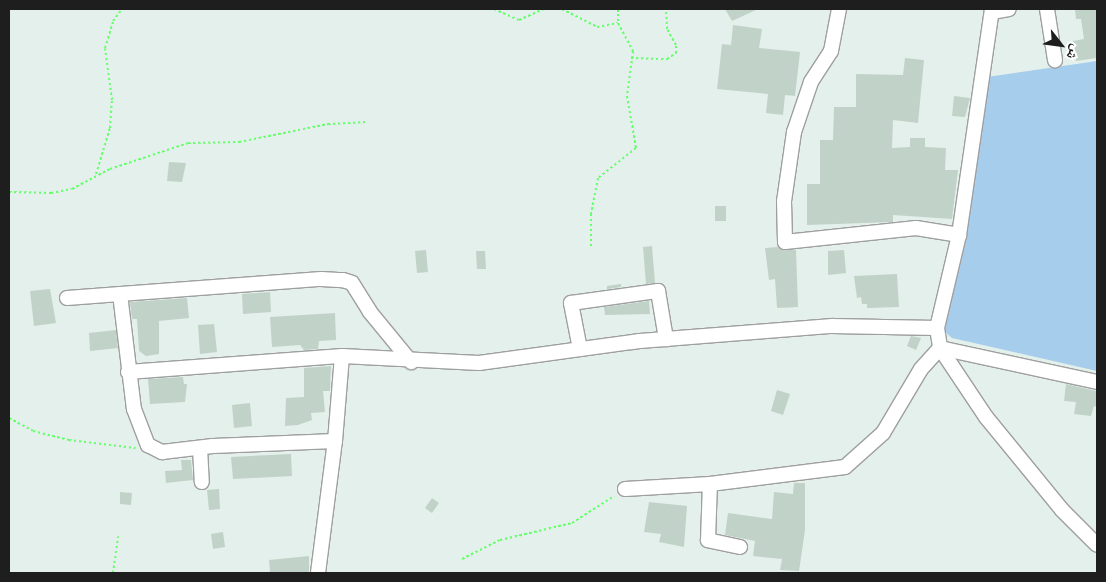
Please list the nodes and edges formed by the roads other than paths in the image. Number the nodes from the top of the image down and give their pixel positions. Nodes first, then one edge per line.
1 (839, 9) edge
2 (1008, 9) edge
3 (1047, 9) edge
4 (992, 10) edge
5 (1055, 60) dead end
6 (959, 235) junction
7 (120, 294) junction
8 (67, 298) dead end
9 (937, 328) junction
10 (666, 339) junction
11 (940, 348) junction
12 (580, 349) junction
13 (342, 356) junction
14 (411, 362) junction
15 (128, 372) junction
16 (1097, 382) edge
17 (335, 441) junction
18 (200, 448) junction
19 (202, 482) dead end
20 (710, 484) junction
21 (625, 489) road end
22 (1097, 545) edge
23 (740, 547) dead end
24 (318, 573) edge

1 - 6 street
2 - 4 street
3 - 5 street
4 - 6 street
6 - 9 street
7 - 8 street
7 - 14 street
7 - 15 street
9 - 10 street
9 - 11 street
10 - 12 street
10 - 12 street
11 - 16 street
11 - 20 street
11 - 22 street
12 - 14 street
13 - 14 street
13 - 15 street
13 - 17 street
15 - 18 street
17 - 18 street
17 - 24 street
18 - 19 street
20 - 21 street
20 - 23 street

